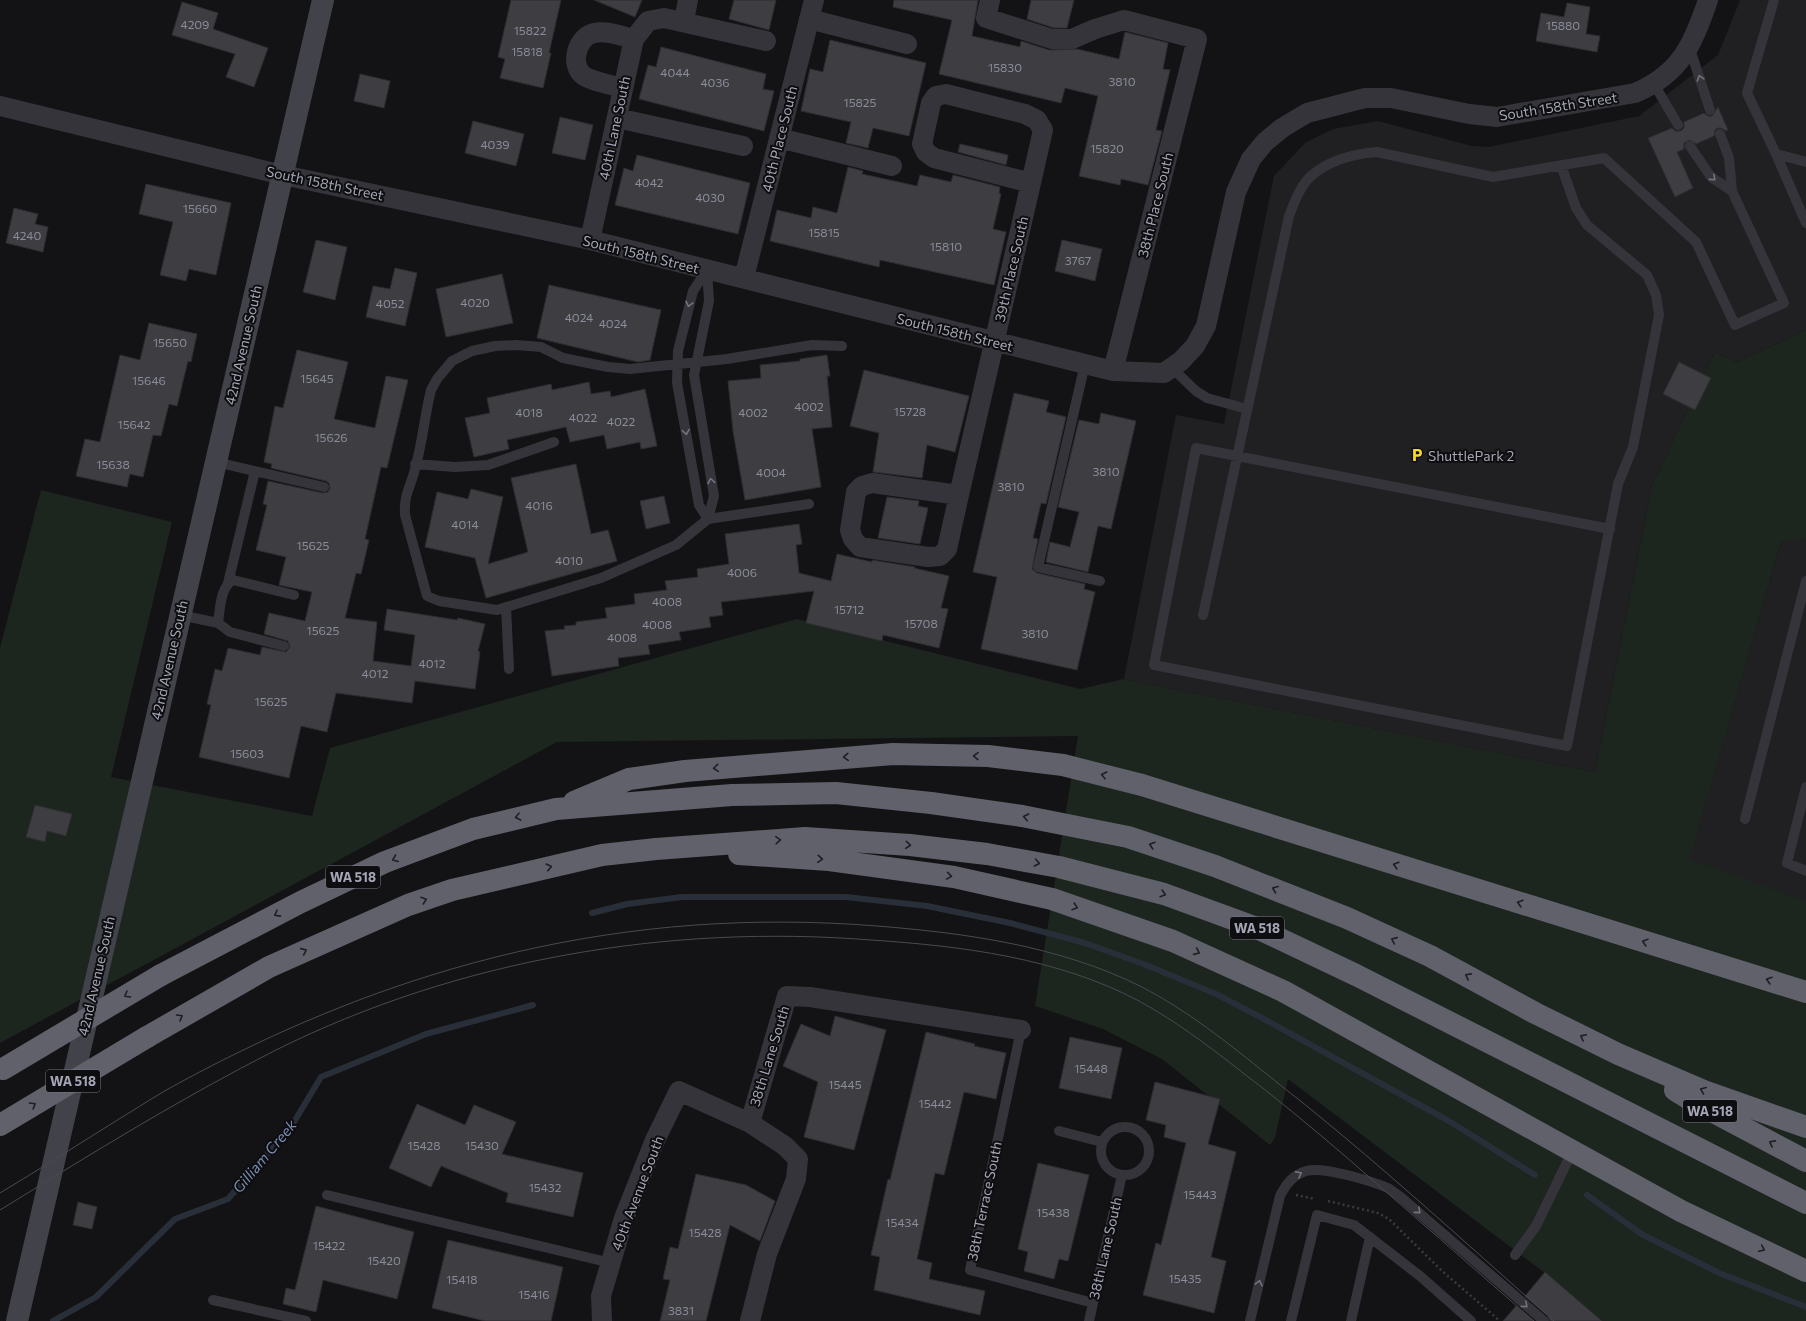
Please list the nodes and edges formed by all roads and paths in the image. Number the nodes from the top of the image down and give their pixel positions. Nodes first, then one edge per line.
1 (323, 0) edge
2 (688, 0) edge
3 (814, 0) edge
4 (990, 0) edge
5 (1708, 0) edge
6 (1774, 0) edge
7 (809, 19) junction
8 (684, 21) junction
9 (634, 39) junction
10 (766, 41) dead end
11 (907, 44) dead end
12 (1689, 45) junction
13 (1654, 84) junction
14 (623, 88) junction
15 (0, 106) edge
16 (1710, 110) dead end
17 (617, 118) junction
18 (1678, 125) dead end
19 (1720, 134) dead end
20 (779, 138) junction
21 (743, 146) dead end
22 (1690, 146) dead end
23 (1776, 154) junction
24 (1806, 162) edge
25 (1561, 165) junction
26 (892, 166) dead end
27 (283, 175) junction
28 (1031, 183) junction
29 (1732, 190) junction
30 (1806, 223) edge
31 (590, 240) junction
32 (707, 270) junction
33 (744, 278) junction
34 (995, 341) junction
35 (842, 346) dead end
36 (697, 362) junction
37 (678, 364) junction
38 (1085, 364) junction
39 (1172, 368) junction
40 (1113, 372) junction
41 (1247, 409) junction
42 (554, 442) dead end
43 (1237, 456) junction
44 (216, 462) junction
45 (416, 464) junction
46 (255, 471) junction
47 (324, 487) dead end
48 (959, 495) junction
49 (809, 504) dead end
50 (708, 519) junction
51 (1610, 529) junction
52 (1100, 581) dead end
53 (1806, 581) edge
54 (228, 582) junction
55 (294, 595) dead end
56 (506, 607) junction
57 (180, 615) junction
58 (1203, 615) dead end
59 (218, 623) junction
60 (284, 646) dead end
61 (509, 669) dead end
62 (1806, 787) edge
63 (556, 809) junction
64 (1745, 819) dead end
65 (656, 849) junction
66 (1806, 870) edge
67 (1806, 992) edge
68 (1021, 1030) joint
69 (1618, 1054) junction
70 (1, 1070) edge
71 (750, 1123) junction
72 (0, 1125) edge
73 (1806, 1127) edge
74 (1059, 1131) dead end
75 (1102, 1142) junction
76 (1572, 1152) junction
77 (1806, 1161) edge
78 (1122, 1175) junction
79 (327, 1195) dead end
80 (1806, 1203) edge
81 (1370, 1237) junction
82 (1515, 1255) dead end
83 (611, 1263) junction
84 (1806, 1271) edge
85 (213, 1300) dead end
86 (1093, 1303) junction
87 (17, 1321) edge
88 (306, 1321) edge
89 (602, 1321) edge
90 (750, 1321) edge
91 (1089, 1321) edge
92 (1250, 1321) edge
93 (1291, 1321) edge
94 (1351, 1321) edge
95 (1471, 1321) edge
96 (1544, 1321) edge

1 - 27 street, 42nd Avenue South
2 - 8 street
3 - 7 street, 40th Place South
4 - 40 street, 38th Place South
5 - 12 street, South 158th Street
6 - 23 lane
7 - 11 street
7 - 20 street, 40th Place South
8 - 9 street, 40th Lane South
8 - 10 street
9 - 14 street, 40th Lane South
9 - 14 street
12 - 13 street, South 158th Street
16 -> 12 lane
13 - 18 lane
13 - 39 street, South 158th Street
14 - 17 street, 40th Lane South
15 - 27 street, South 158th Street
17 - 21 street
17 - 31 street, 40th Lane South
19 - 29 lane
20 - 26 street
20 - 33 street, 40th Place South
22 -> 29 lane
23 - 24 lane
23 - 30 lane
25 - 29 lane
25 - 41 lane
25 - 51 lane
27 - 31 street, South 158th Street
27 - 44 street, 42nd Avenue South
28 - 28 street, 39th Place South
28 - 34 street, 39th Place South
31 - 32 street, South 158th Street
32 - 33 street, South 158th Street
32 - 36 lane
32 -> 37 lane
33 - 34 street, South 158th Street
34 - 38 street, South 158th Street
34 - 48 street, 39th Place South
35 - 36 lane
36 - 37 lane
50 -> 36 lane
37 - 45 lane
37 -> 50 lane
38 - 40 street, South 158th Street
38 - 52 lane
39 - 40 street, South 158th Street
39 - 41 lane
41 - 43 lane
42 - 45 lane
43 - 51 lane
43 - 51 lane
43 - 58 lane
44 - 46 lane
44 - 57 street, 42nd Avenue South
45 - 56 lane
46 - 47 lane
46 - 54 lane
48 - 48 street, 39th Place South
49 - 50 lane
50 - 56 lane
53 - 64 lane
54 - 55 lane
54 - 59 lane
56 - 61 lane
57 - 59 lane
57 - 87 street, 42nd Avenue South
59 - 60 lane
62 - 66 lane
67 -> 63 highway
69 -> 63 highway, WA 518
63 -> 70 highway, WA 518, bridge
72 -> 65 highway, WA 518, bridge
65 -> 76 highway
65 -> 80 highway, WA 518
68 - 71 street, 38th Lane South
68 - 86 lane, 38th Terrace South
73 -> 69 highway
77 -> 69 highway, WA 518
71 - 83 street, 40th Avenue South
71 - 90 street, 38th Lane South
74 - 75 lane
75 - 78 lane
75 - 78 lane
76 - 82 lane
76 -> 84 highway
78 - 86 lane, 38th Lane South
79 - 83 lane
81 - 93 lane
81 - 94 lane
81 - 95 lane
83 - 89 street, 40th Avenue South
85 - 88 lane
86 - 91 lane, 38th Lane South
92 -> 96 lane

